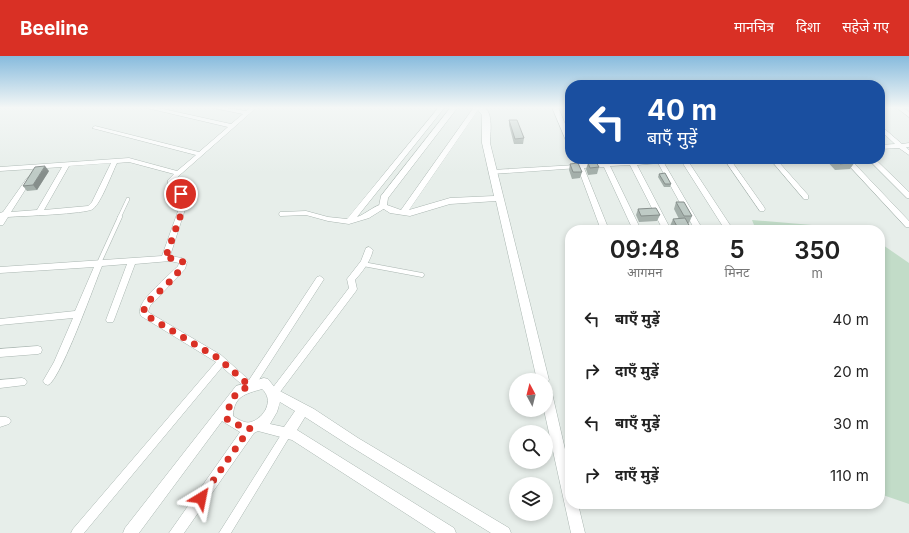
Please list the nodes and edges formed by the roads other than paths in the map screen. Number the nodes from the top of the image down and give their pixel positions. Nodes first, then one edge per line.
1 (100, 129) edge
2 (228, 129) edge
3 (424, 129) edge
4 (437, 129) edge
5 (466, 129) edge
6 (486, 129) edge
7 (885, 132) edge
8 (909, 145) edge
9 (900, 146) junction
10 (885, 147) edge
11 (909, 153) edge
12 (199, 154) junction
13 (115, 161) junction
14 (67, 164) junction
15 (612, 164) edge
16 (634, 164) edge
17 (661, 164) edge
18 (687, 164) edge
19 (730, 164) edge
20 (777, 164) edge
21 (851, 164) edge
22 (876, 164) edge
23 (606, 165) junction
24 (38, 166) junction
25 (580, 166) junction
26 (0, 169) edge
27 (492, 172) junction
28 (177, 173) junction
29 (909, 196) edge
30 (806, 197) dead end
31 (499, 198) junction
32 (128, 199) dead end
33 (383, 206) junction
34 (762, 209) dead end
35 (39, 213) junction
36 (403, 213) junction
37 (282, 214) dead end
38 (3, 215) edge
39 (349, 222) junction
40 (0, 223) edge
41 (909, 224) edge
42 (603, 225) edge
43 (635, 225) edge
44 (664, 225) edge
45 (696, 225) edge
46 (726, 225) edge
47 (368, 250) dead end
48 (165, 259) junction
49 (132, 261) junction
50 (99, 263) junction
51 (363, 264) junction
52 (0, 270) edge
53 (422, 275) dead end
54 (320, 279) dead end
55 (79, 314) junction
56 (110, 320) dead end
57 (0, 322) edge
58 (38, 350) dead end
59 (0, 353) edge
60 (222, 361) junction
61 (541, 373) edge
62 (48, 381) dead end
63 (22, 382) dead end
64 (0, 384) edge
65 (250, 386) junction
66 (274, 393) junction
67 (228, 404) junction
68 (302, 409) junction
69 (551, 417) edge
70 (253, 426) junction
71 (287, 433) junction
72 (565, 478) edge
73 (572, 509) edge
74 (77, 533) edge
75 (130, 533) edge
76 (176, 533) edge
77 (225, 533) edge
78 (449, 533) edge
79 (504, 533) edge
80 (578, 533) edge

1 - 12 street
2 - 12 street
3 - 39 street
4 - 33 street
5 - 36 street
6 - 27 street
7 - 9 street
8 - 9 street
9 - 10 street
9 - 11 street
12 - 28 street
13 - 14 street
13 - 28 street
13 - 35 street
14 - 24 street
14 - 35 street
15 - 23 street
16 - 44 street
17 - 45 street
18 - 46 street
19 - 34 street
20 - 30 street
21 - 41 street
22 - 29 street
23 - 25 street
23 - 43 street
24 - 26 street
24 - 38 street
25 - 27 street
25 - 42 street
27 - 31 street
28 - 48 street
31 - 36 street
31 - 61 street
32 - 50 lane
33 - 36 street
33 - 39 street
35 - 38 street
37 - 39 street
38 - 40 street
47 - 51 street
48 - 49 street
48 - 60 street
49 - 50 street
49 - 56 street
50 - 52 street
50 - 55 street
51 - 53 lane
51 - 66 street
54 - 65 street
55 - 57 street
55 - 62 street
58 - 59 street
60 - 65 street
60 - 74 street
63 - 64 street
65 - 66 street
65 - 67 street
66 - 68 street
66 - 70 street
67 - 70 street
67 - 75 street
68 - 71 street
68 - 79 street
69 - 72 street
70 - 71 street
70 - 76 street
71 - 77 street
71 - 78 street
73 - 80 street

